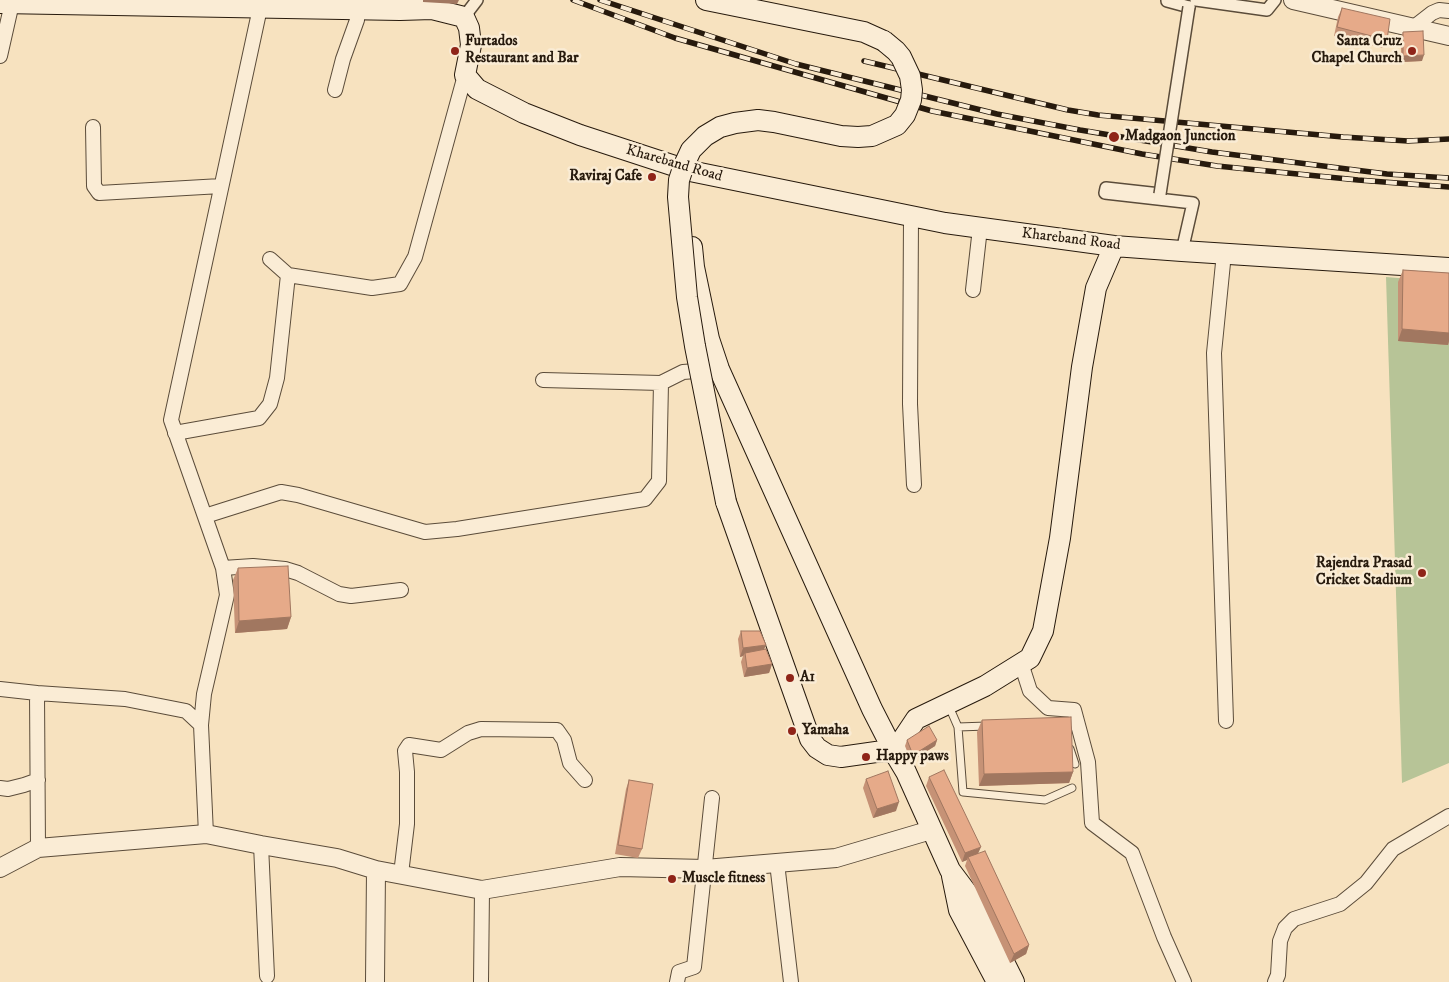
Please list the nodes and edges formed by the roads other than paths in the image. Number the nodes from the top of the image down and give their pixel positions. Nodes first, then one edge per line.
1 (477, 0) edge
2 (706, 0) edge
3 (1168, 0) edge
4 (1275, 0) edge
5 (1293, 0) edge
6 (58, 2) edge
7 (6, 3) edge
8 (1192, 3) edge
9 (1333, 4) edge
10 (260, 8) junction
11 (357, 10) junction
12 (1449, 11) edge
13 (464, 17) junction
14 (1414, 27) junction
15 (1449, 36) edge
16 (0, 56) edge
17 (465, 76) junction
18 (335, 90) dead end
19 (93, 127) dead end
20 (690, 172) junction
21 (221, 186) junction
22 (911, 217) junction
23 (980, 228) junction
24 (1114, 246) junction
25 (1182, 251) junction
26 (1224, 253) junction
27 (270, 259) dead end
28 (1449, 268) edge
29 (288, 275) junction
30 (973, 290) dead end
31 (719, 369) junction
32 (543, 380) dead end
33 (661, 383) junction
34 (175, 433) junction
35 (914, 485) dead end
36 (205, 516) junction
37 (223, 568) junction
38 (401, 590) dead end
39 (1021, 663) junction
40 (0, 689) edge
41 (37, 692) junction
42 (948, 704) junction
43 (1226, 721) dead end
44 (201, 725) junction
45 (995, 726) edge
46 (958, 727) junction
47 (1067, 740) edge
48 (894, 752) junction
49 (1075, 764) edge
50 (38, 780) junction
51 (585, 780) dead end
52 (0, 788) edge
53 (1072, 788) dead end
54 (712, 798) dead end
55 (1449, 816) edge
56 (931, 830) junction
57 (206, 834) junction
58 (261, 846) junction
59 (38, 848) junction
60 (778, 863) junction
61 (0, 868) edge
62 (705, 869) junction
63 (376, 870) junction
64 (950, 870) junction
65 (401, 874) junction
66 (482, 890) junction
67 (267, 976) dead end
68 (375, 982) edge
69 (481, 982) edge
70 (677, 982) edge
71 (791, 982) edge
72 (996, 982) edge
73 (1014, 982) edge
74 (1184, 982) edge
75 (1276, 982) edge

1 - 13 street
2 - 48 main road, bridge
3 - 8 street
4 - 8 street
5 - 9 street
6 - 7 main road
6 - 10 main road
7 - 16 street
8 - 25 street, bridge
9 - 14 street
10 - 11 main road
10 - 21 street
11 - 13 main road
11 - 18 street
12 - 14 street
13 - 17 main road
14 - 15 street
17 - 20 main road, Khareband Road
17 - 29 street
19 - 21 street
20 - 22 main road, Khareband Road
20 - 31 main road
21 - 34 street
22 - 23 main road, Khareband Road
22 - 35 street
23 - 24 main road, Khareband Road
23 - 30 street
24 - 25 main road, Khareband Road
24 - 39 main road
25 - 26 main road, Khareband Road
26 - 28 main road, Khareband Road
26 - 43 street
27 - 29 street
29 - 34 street
31 - 33 street
31 - 48 main road
32 - 33 street
33 - 36 street
34 - 36 street
36 - 37 street
37 - 38 street
37 - 44 street
39 - 42 main road
39 - 74 street
40 - 41 street
41 - 44 street
41 - 50 street
42 - 46 lane
42 - 48 main road
44 - 57 street
45 - 46 lane
46 - 53 lane
47 - 49 lane
48 - 56 main road
50 - 52 street
50 - 59 street
51 - 65 street
54 - 62 street
55 - 75 street
56 - 60 street
56 - 64 main road
57 - 58 street
57 - 59 street
58 - 63 street
58 - 67 street
59 - 61 street
60 - 62 street
60 - 71 street
62 - 66 street
62 - 70 street
63 - 65 street
63 - 68 street
64 - 72 main road
64 - 73 main road
65 - 66 street
66 - 69 street

